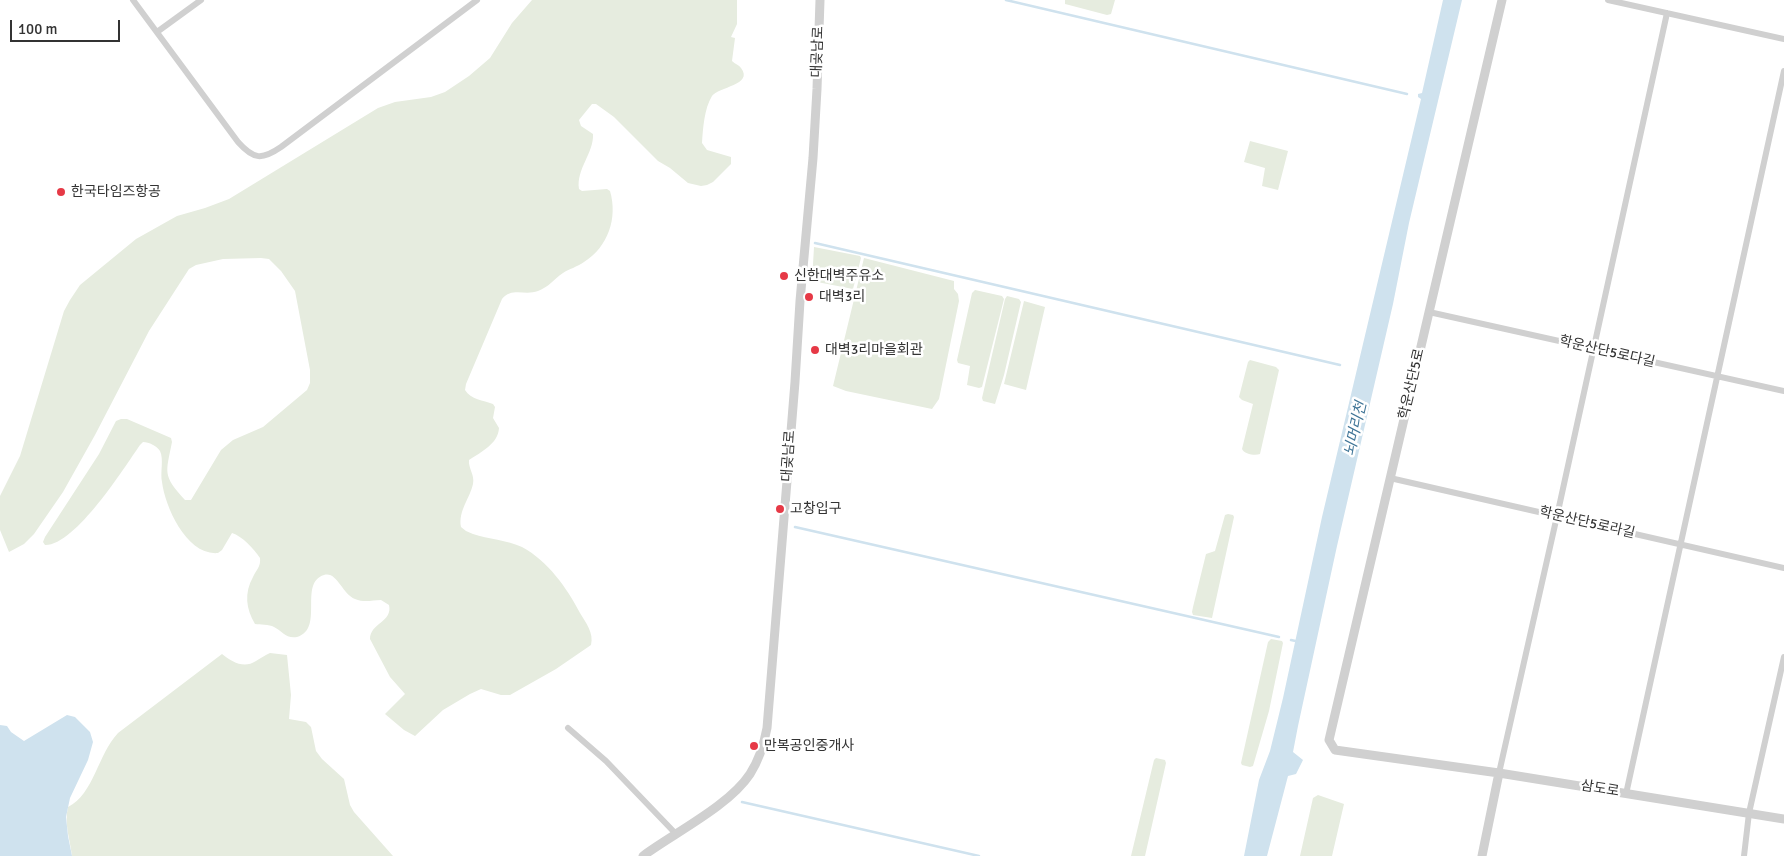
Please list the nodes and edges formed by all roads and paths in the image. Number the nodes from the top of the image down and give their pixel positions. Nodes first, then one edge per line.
1 (133, 0) edge
2 (201, 0) edge
3 (477, 0) edge
4 (820, 0) edge
5 (1502, 0) edge
6 (1608, 0) edge
7 (1667, 13) junction
8 (157, 32) junction
9 (1784, 39) edge
10 (1784, 70) edge
11 (1429, 312) junction
12 (1594, 349) junction
13 (1718, 376) junction
14 (1784, 391) edge
15 (1390, 478) junction
16 (1558, 516) junction
17 (1681, 544) junction
18 (1784, 568) edge
19 (1784, 657) edge
20 (568, 728) dead end
21 (1351, 752) joint
22 (1499, 774) junction
23 (1626, 794) junction
24 (1749, 813) junction
25 (1784, 818) edge
26 (676, 834) junction
27 (643, 856) edge
28 (1482, 856) edge
29 (1744, 856) edge

1 - 8 street
2 - 8 street
3 - 8 street
4 - 26 street, 대곶남로
5 - 11 street, 학운산단5로
6 - 7 street
7 - 9 street
7 - 12 street
10 - 13 street
11 - 12 street, 학운산단5로다길
11 - 15 street, 학운산단5로
12 - 13 street, 학운산단5로다길
12 - 16 street
13 - 14 street, 학운산단5로다길
13 - 17 street
15 - 16 street, 학운산단5로라길
15 - 21 street, 학운산단5로
16 - 17 street, 학운산단5로라길
16 - 22 street
17 - 18 street, 학운산단5로라길
17 - 23 street
19 - 24 street
20 - 26 street
21 - 22 street, 삼도로
22 - 23 street, 삼도로
22 - 28 street
23 - 24 street, 삼도로
24 - 25 street, 삼도로
24 - 29 street
26 - 27 street, 대곶남로

